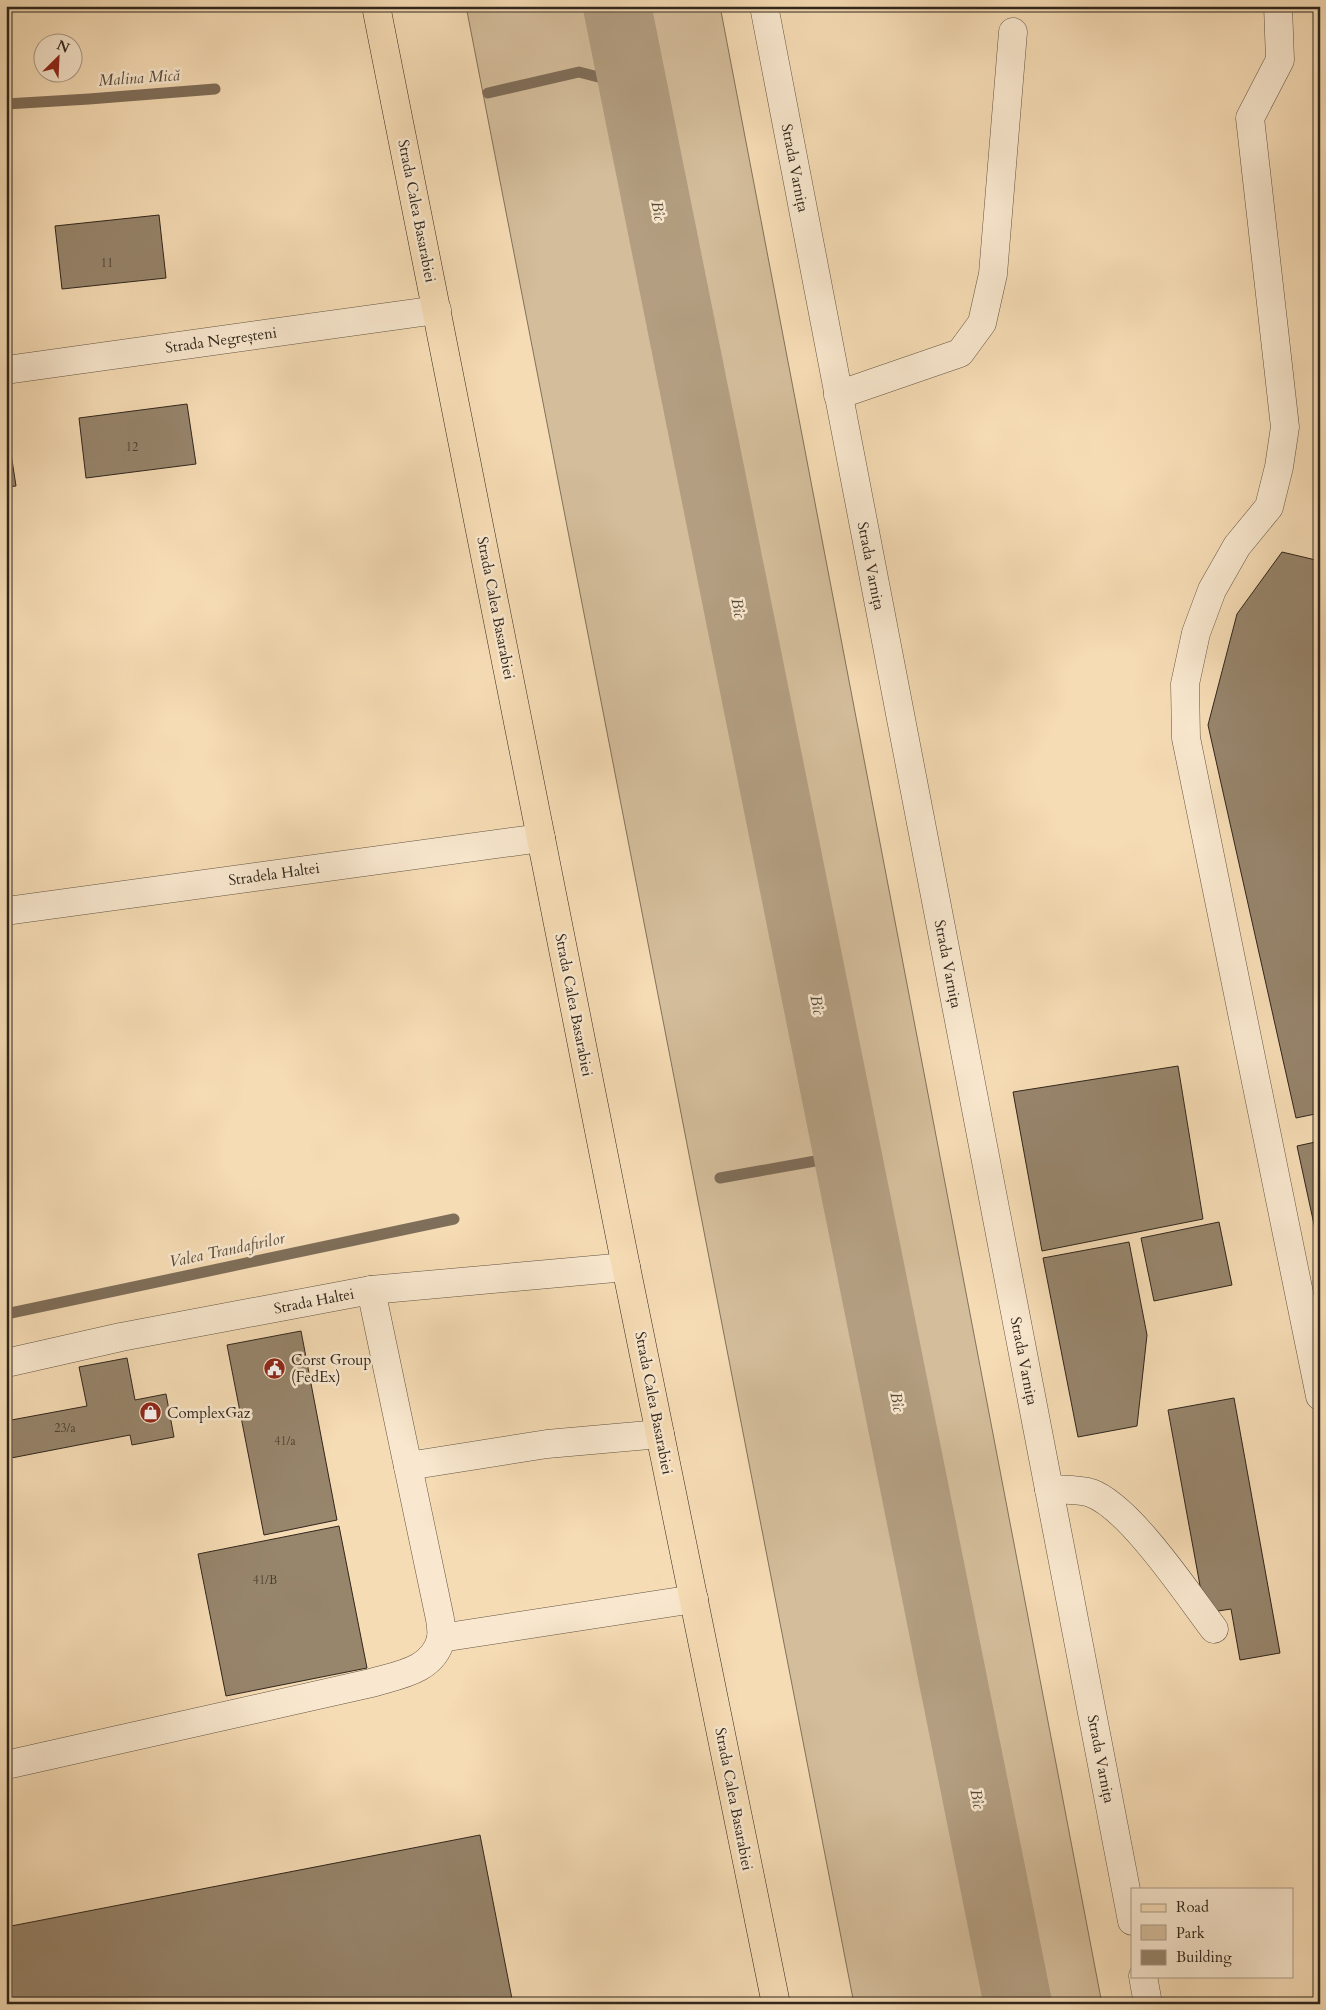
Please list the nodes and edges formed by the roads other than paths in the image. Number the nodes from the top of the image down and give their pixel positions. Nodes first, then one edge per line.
1 (376, 6) edge
2 (764, 6) edge
3 (1278, 6) edge
4 (1014, 32) dead end
5 (436, 310) junction
6 (6, 370) edge
7 (838, 395) junction
8 (541, 838) junction
9 (6, 911) edge
10 (626, 1267) junction
11 (371, 1290) junction
12 (6, 1363) edge
13 (1320, 1396) edge
14 (660, 1434) junction
15 (408, 1466) junction
16 (1049, 1489) junction
17 (694, 1599) junction
18 (1214, 1629) dead end
19 (441, 1638) junction
20 (6, 1764) edge
21 (1131, 1916) edge
22 (1143, 1978) edge
23 (776, 2004) edge
24 (1148, 2004) edge

1 - 5 main road, Strada Calea Basarabiei
2 - 7 street, Strada Varnița
3 - 13 street
4 - 7 street
5 - 6 street, Strada Negreșteni
5 - 8 main road, Strada Calea Basarabiei
7 - 16 street, Strada Varnița
8 - 9 street, Stradela Haltei
8 - 10 main road, Strada Calea Basarabiei
10 - 11 street, Strada Haltei
10 - 14 main road, Strada Calea Basarabiei
11 - 12 street, Strada Haltei
11 - 15 street
14 - 15 street
14 - 17 main road, Strada Calea Basarabiei
15 - 19 street
16 - 18 street
16 - 21 street, Strada Varnița
17 - 19 street
17 - 23 main road, Strada Calea Basarabiei
19 - 20 street
22 - 24 street

